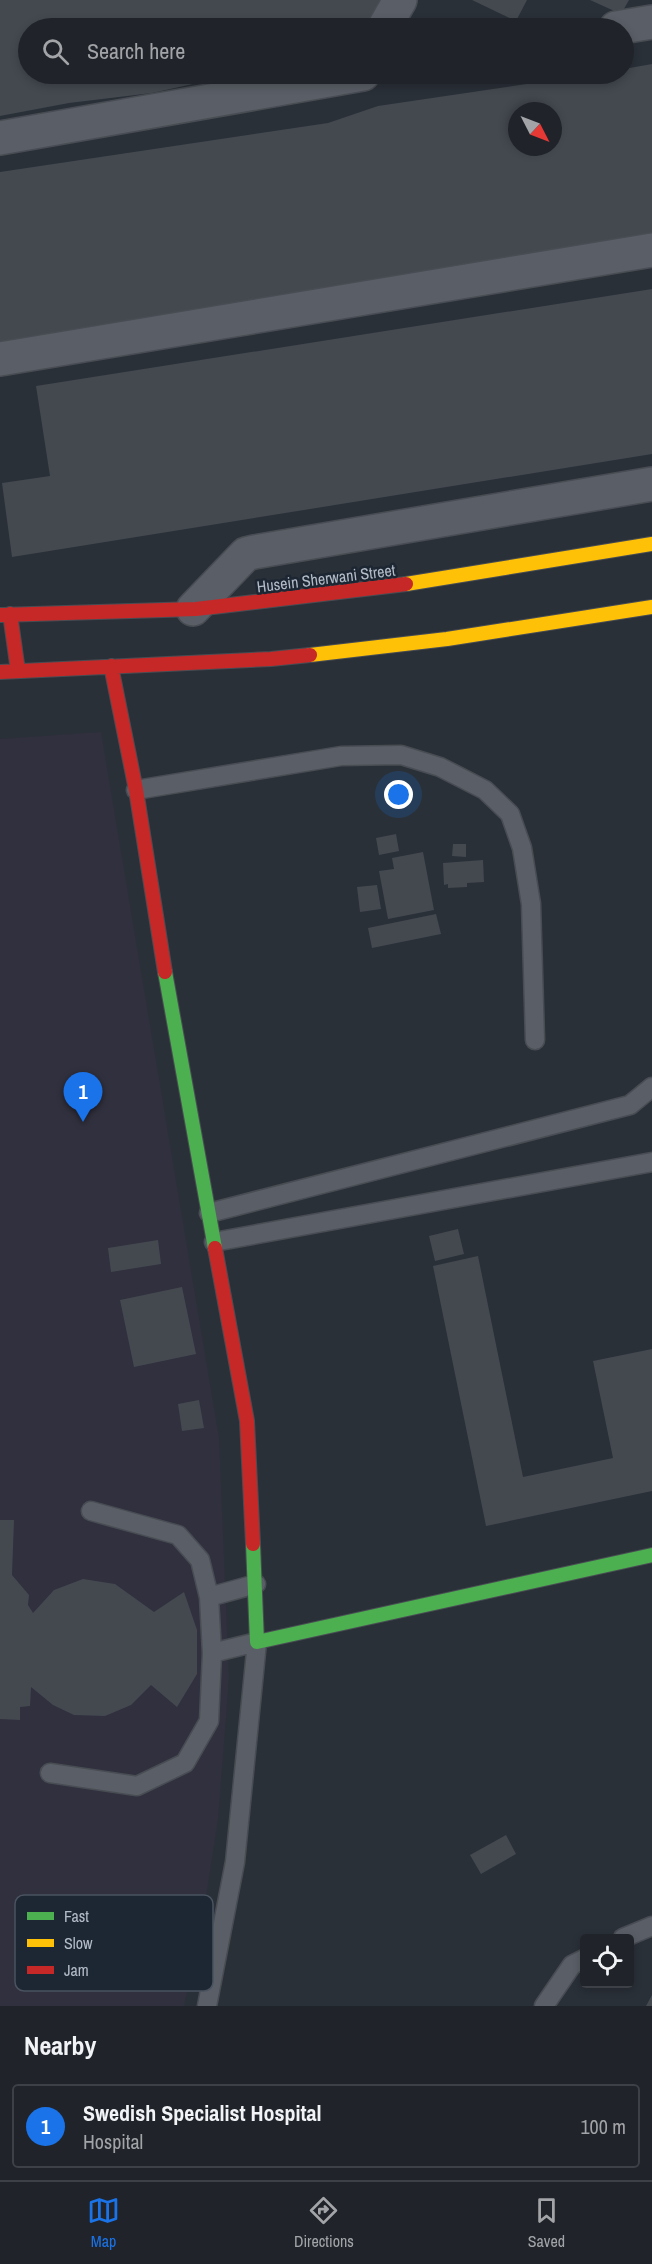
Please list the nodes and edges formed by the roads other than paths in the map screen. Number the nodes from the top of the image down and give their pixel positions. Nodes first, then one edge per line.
1 (400, 0) edge
2 (390, 18) edge
3 (304, 84) edge
4 (0, 138) edge
5 (652, 250) edge
6 (0, 359) edge
7 (652, 484) edge
8 (652, 544) edge
9 (652, 607) edge
10 (193, 609) junction
11 (5, 614) edge
12 (111, 666) junction
13 (18, 671) junction
14 (0, 672) edge
15 (136, 790) junction
16 (535, 1040) dead end
17 (652, 1087) edge
18 (652, 1162) edge
19 (209, 1213) junction
20 (214, 1242) junction
21 (90, 1511) dead end
22 (652, 1555) edge
23 (256, 1584) junction
24 (209, 1596) junction
25 (257, 1642) junction
26 (212, 1653) junction
27 (50, 1773) dead end
28 (652, 1926) edge
29 (633, 1934) edge
30 (580, 1961) edge
31 (213, 1975) edge
32 (210, 1991) edge
33 (207, 2006) edge
34 (544, 2006) edge

1 - 2 street
3 - 4 street
5 - 6 street
7 - 10 street
8 - 10 street, Husein Sherwani Street
9 - 12 street
10 - 11 street, Husein Sherwani Street
11 - 13 street
12 - 13 street
12 - 15 street
13 - 14 street
15 - 16 lane
15 - 19 street
17 - 19 lane
18 - 20 lane
19 - 20 street
20 - 23 street
21 - 24 lane
22 - 25 street
23 - 24 lane
23 - 25 street
24 - 26 lane
25 - 26 lane
25 - 31 lane
26 - 27 lane
28 - 29 lane
30 - 34 lane
32 - 33 lane

